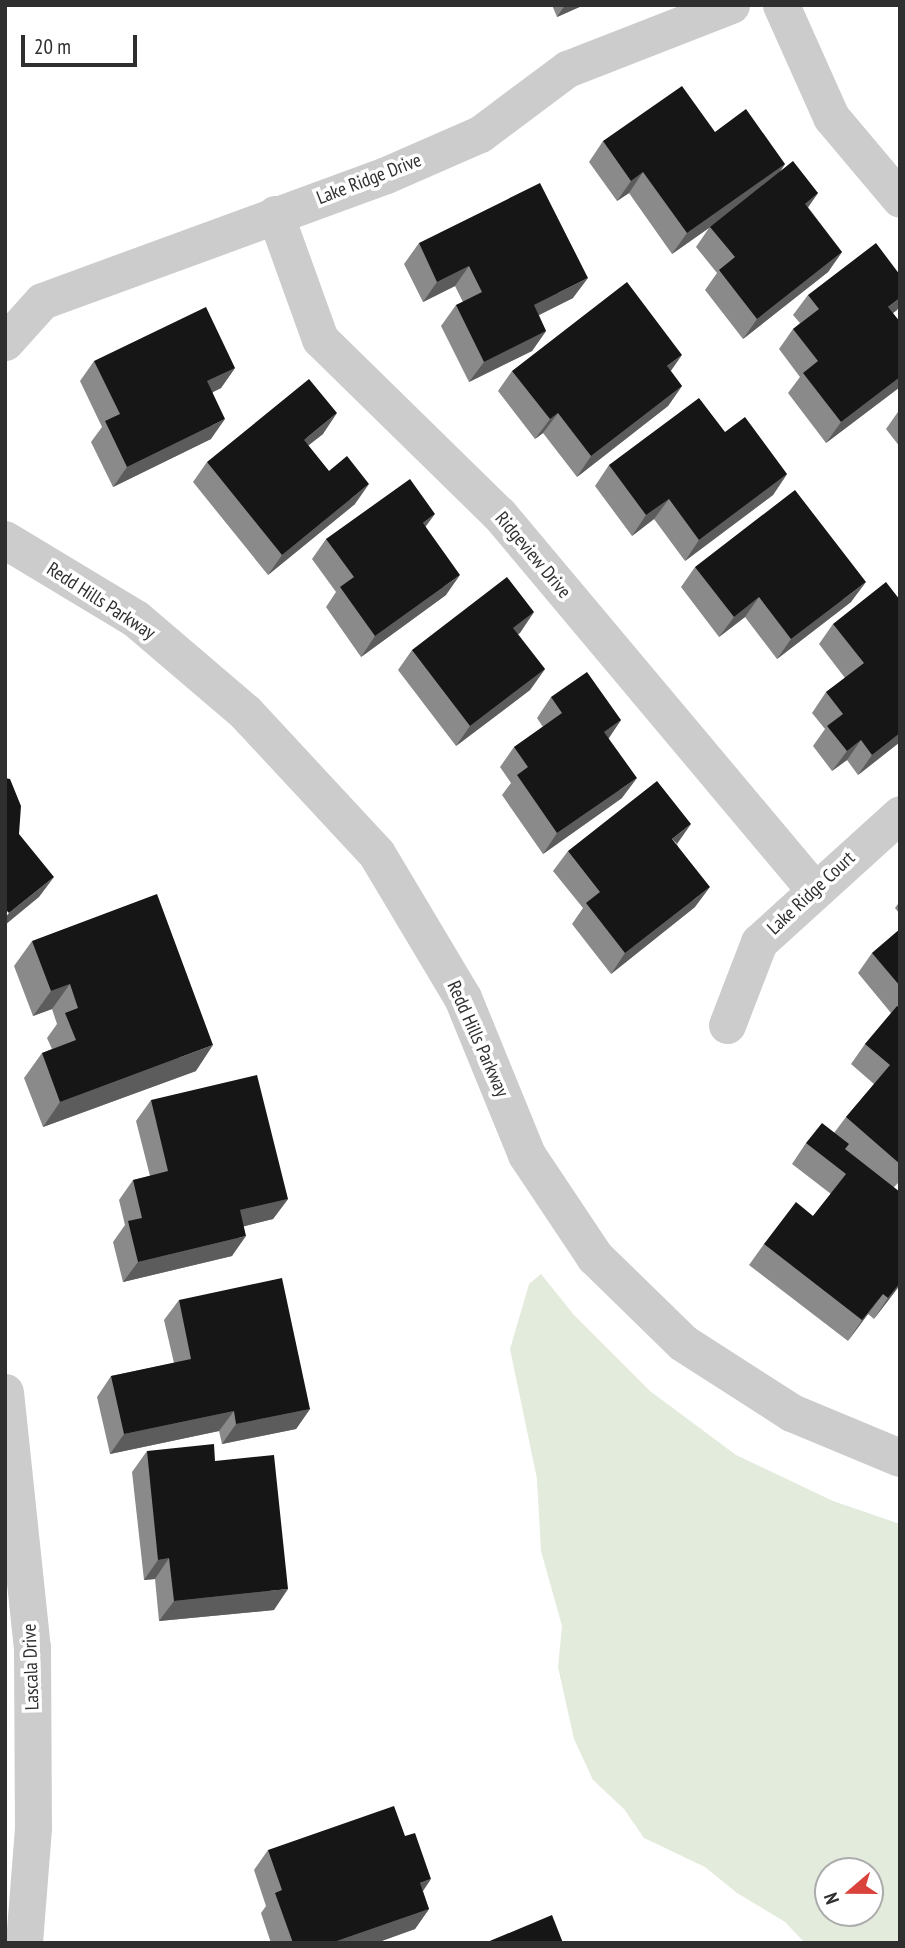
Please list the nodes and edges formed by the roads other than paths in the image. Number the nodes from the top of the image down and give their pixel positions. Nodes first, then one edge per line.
1 (731, 5) edge
2 (781, 5) edge
3 (900, 199) edge
4 (275, 214) junction
5 (5, 342) edge
6 (5, 540) edge
7 (900, 814) edge
8 (814, 889) junction
9 (727, 1026) dead end
10 (5, 1392) edge
11 (900, 1458) edge
12 (24, 1943) edge

1 - 4 street, Lake Ridge Drive
2 - 3 street
4 - 5 street, Lake Ridge Drive
4 - 8 street, Ridgeview Drive
6 - 11 street, Redd Hills Parkway
7 - 8 street, Lake Ridge Court
8 - 9 street, Lake Ridge Court
10 - 12 street, Lascala Drive

